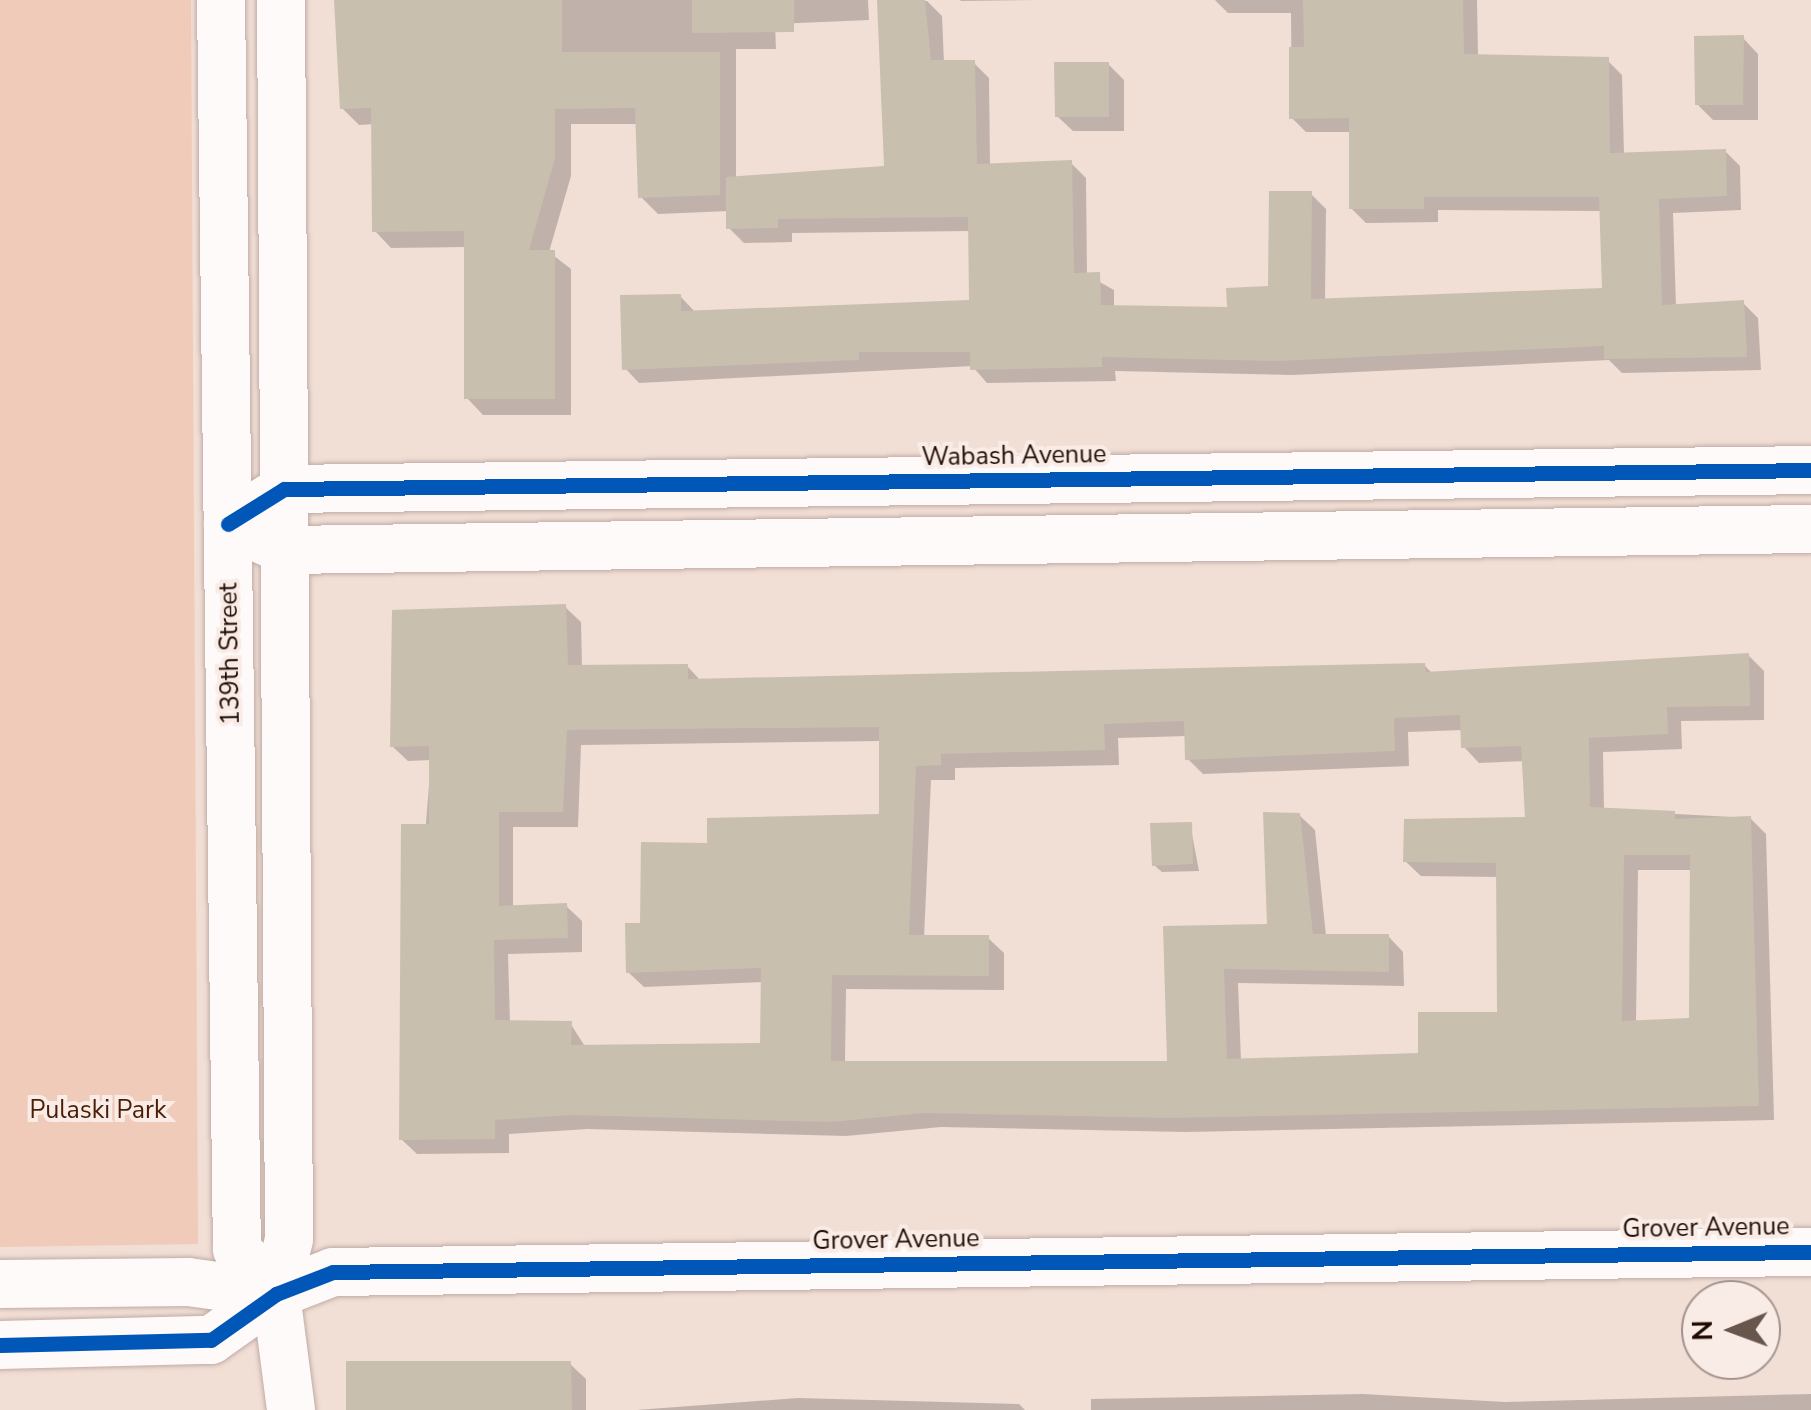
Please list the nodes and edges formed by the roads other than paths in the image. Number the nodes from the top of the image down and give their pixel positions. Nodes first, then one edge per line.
1 (221, 0) edge
2 (281, 0) edge
3 (1811, 470) edge
4 (284, 489) junction
5 (228, 524) junction
6 (1811, 530) edge
7 (285, 550) junction
8 (1811, 1252) edge
9 (0, 1284) edge
10 (276, 1294) junction
11 (0, 1345) edge
12 (291, 1410) edge

1 - 5 street, 139th Street
2 - 4 street
3 - 4 street, Wabash Avenue
4 - 5 street
4 - 7 street
5 - 7 street
5 - 10 street, 139th Street
6 - 7 street
7 - 10 street
8 - 10 street, Grover Avenue
9 - 10 street, Grover Avenue
10 - 11 street, Grover Avenue
10 - 12 street

